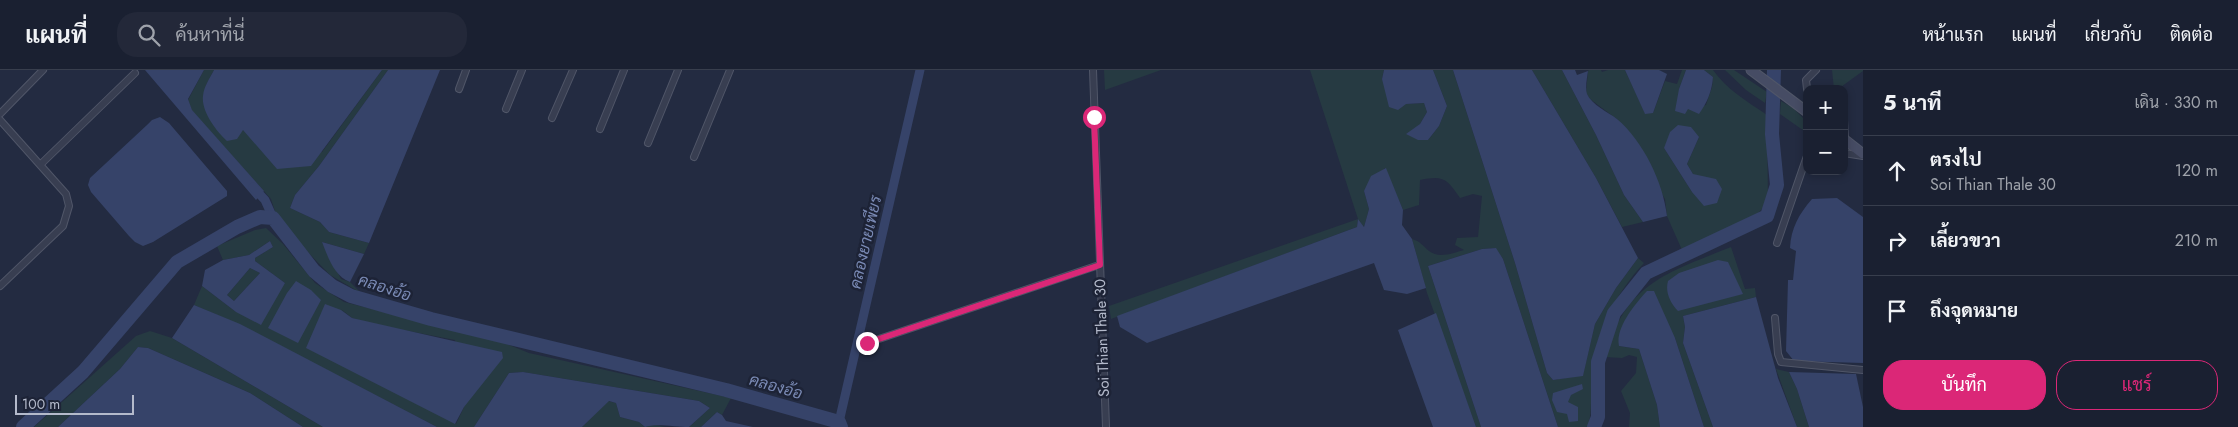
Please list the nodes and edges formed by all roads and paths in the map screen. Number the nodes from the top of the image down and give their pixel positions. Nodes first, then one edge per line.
1 (43, 70) edge
2 (466, 70) edge
3 (522, 70) edge
4 (573, 70) edge
5 (624, 70) edge
6 (678, 70) edge
7 (730, 70) edge
8 (1093, 70) edge
9 (1816, 70) edge
10 (1753, 71) edge
11 (135, 73) dead end
12 (1807, 85) edge
13 (459, 89) dead end
14 (506, 109) dead end
15 (1803, 109) edge
16 (0, 114) edge
17 (552, 118) dead end
18 (0, 120) edge
19 (600, 129) dead end
20 (1848, 142) edge
21 (648, 143) dead end
22 (1848, 153) edge
23 (1863, 155) edge
24 (694, 156) dead end
25 (41, 164) junction
26 (1803, 168) edge
27 (1777, 243) dead end
28 (1100, 265) junction
29 (0, 286) edge
30 (1775, 318) dead end
31 (867, 343) dead end
32 (1863, 370) edge
33 (1106, 427) edge

1 - 16 street
2 - 13 street
3 - 14 street
4 - 17 street
5 - 19 street
6 - 21 street
7 - 24 street
8 - 28 street, Soi Thian Thale 30
9 - 12 street
10 - 15 main road
11 - 25 street
18 - 25 street
20 - 23 main road
22 - 23 street
25 - 29 street
26 - 27 street
28 - 31 street
28 - 33 street, Soi Thian Thale 30
30 - 32 street

